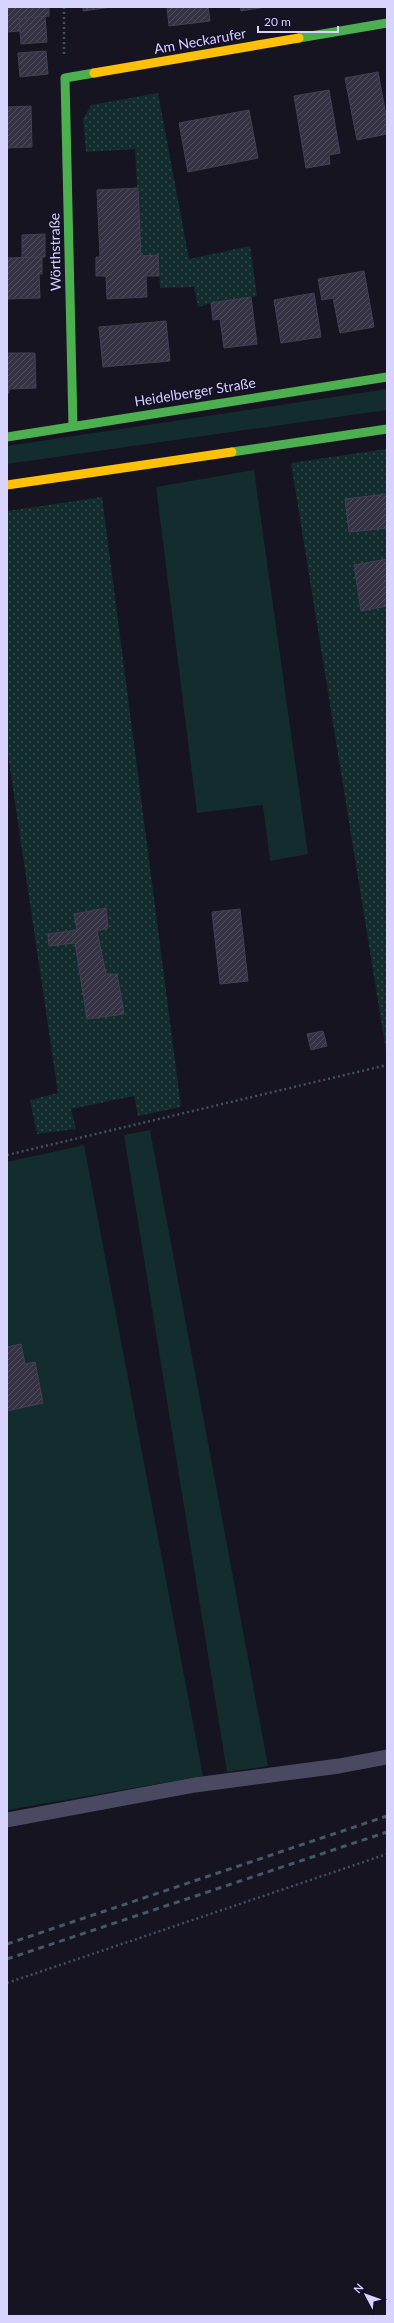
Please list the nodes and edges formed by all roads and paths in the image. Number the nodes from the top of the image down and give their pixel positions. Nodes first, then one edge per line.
1 (64, 7) edge
2 (387, 23) edge
3 (65, 78) junction
4 (387, 376) edge
5 (73, 426) junction
6 (387, 429) edge
7 (7, 437) edge
8 (7, 485) edge
9 (387, 1066) edge
10 (7, 1155) edge
11 (387, 1757) edge
12 (7, 1820) edge
13 (387, 1854) edge
14 (7, 1983) edge

1 - 3 path
2 - 3 street, Am Neckarufer
3 - 5 street, Wörthstraße
4 - 5 street, Heidelberger Straße
5 - 7 street, Heidelberger Straße
6 - 8 street
9 - 10 path
11 - 12 lane
13 - 14 path

